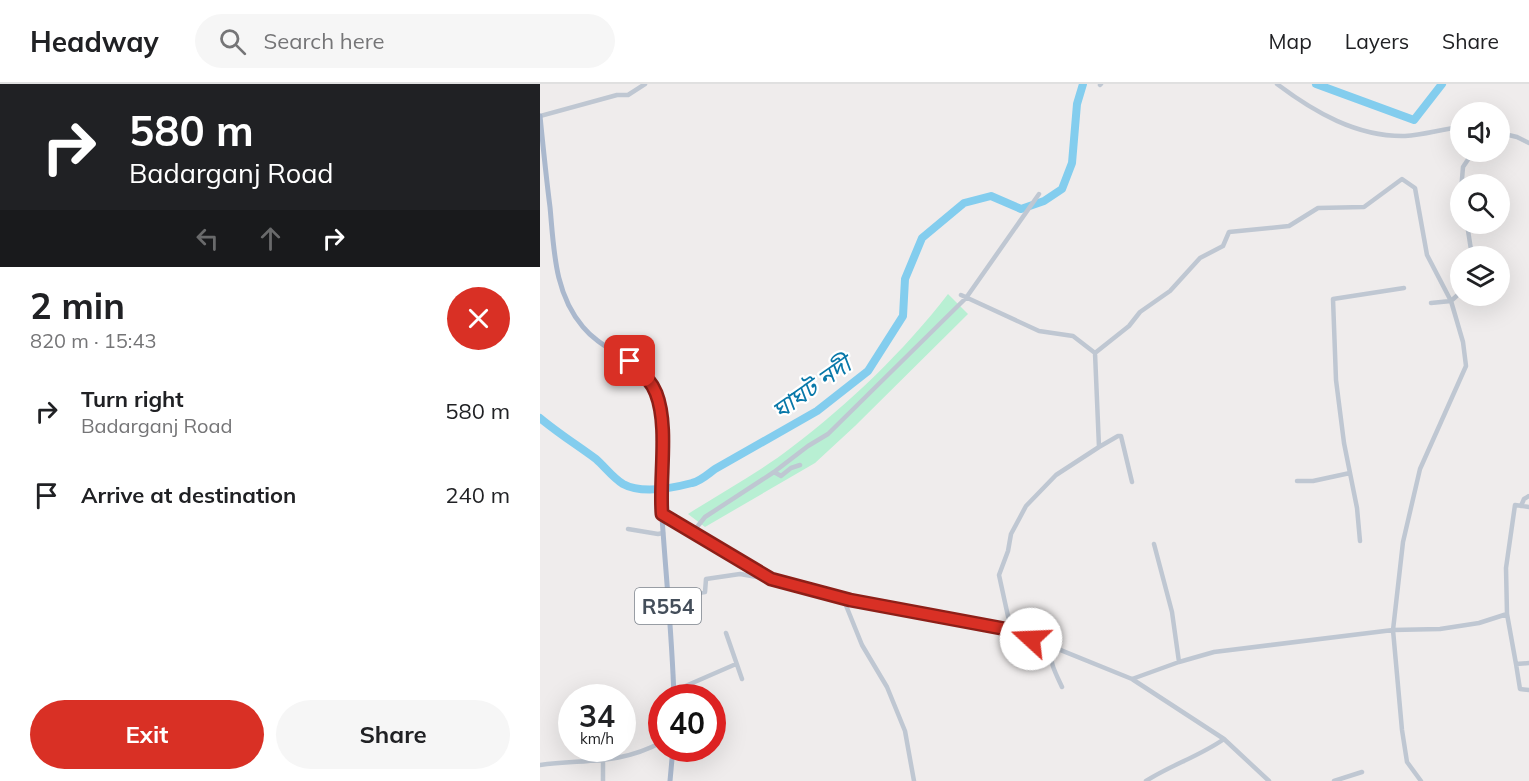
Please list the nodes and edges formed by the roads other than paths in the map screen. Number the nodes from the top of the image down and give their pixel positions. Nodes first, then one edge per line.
1 (645, 84) edge
2 (1277, 84) edge
3 (540, 116) edge
4 (1450, 129) edge
5 (1510, 136) edge
6 (1529, 143) edge
7 (1039, 194) dead end
8 (1404, 288) dead end
9 (963, 296) junction
10 (1450, 299) edge
11 (1450, 301) edge
12 (1431, 303) dead end
13 (1452, 306) edge
14 (1095, 353) junction
15 (1100, 447) junction
16 (800, 465) dead end
17 (774, 472) junction
18 (1350, 473) junction
19 (1297, 481) dead end
20 (1132, 482) dead end
21 (1529, 496) edge
22 (1521, 506) junction
23 (1529, 507) edge
24 (662, 514) junction
25 (628, 529) dead end
26 (693, 532) junction
27 (663, 533) junction
28 (1360, 541) dead end
29 (1154, 544) dead end
30 (771, 579) junction
31 (668, 598) junction
32 (843, 598) junction
33 (1508, 614) junction
34 (1011, 630) junction
35 (1393, 630) junction
36 (726, 633) dead end
37 (1051, 648) junction
38 (1179, 662) junction
39 (1529, 663) edge
40 (735, 664) junction
41 (1516, 664) junction
42 (742, 679) dead end
43 (1132, 679) junction
44 (673, 684) edge
45 (694, 684) edge
46 (1062, 687) dead end
47 (1529, 690) edge
48 (1224, 739) junction
49 (587, 762) edge
50 (603, 762) edge
51 (672, 762) edge
52 (540, 765) edge
53 (1362, 772) dead end
54 (603, 781) edge
55 (670, 781) edge
56 (914, 781) edge
57 (1146, 781) edge
58 (1269, 781) edge
59 (1334, 781) edge
60 (1422, 781) edge

1 - 3 street
2 - 4 street
3 - 24 main road
5 - 6 street
7 - 9 street
8 - 18 street
9 - 14 street
9 - 17 street
10 - 14 street
11 - 12 street
13 - 35 street
14 - 15 street
15 - 20 street
15 - 34 street
16 - 17 street
17 - 26 street
18 - 19 street
18 - 28 street
21 - 22 street
22 - 23 street
22 - 33 street
24 - 26 street
24 - 27 main road, R554
25 - 27 street
26 - 30 street
27 - 31 main road, R554
29 - 38 street
30 - 31 street
30 - 32 street
31 - 44 main road, R554
32 - 34 street
32 - 56 street
33 - 35 street
33 - 41 street
34 - 37 street
35 - 38 street
35 - 60 street
36 - 40 street
37 - 43 street
37 - 46 street
38 - 43 street
39 - 41 street
40 - 42 street
40 - 45 street
41 - 47 street
43 - 48 street
48 - 57 street
48 - 58 street
49 - 52 street
50 - 54 street
51 - 55 main road
53 - 59 street

